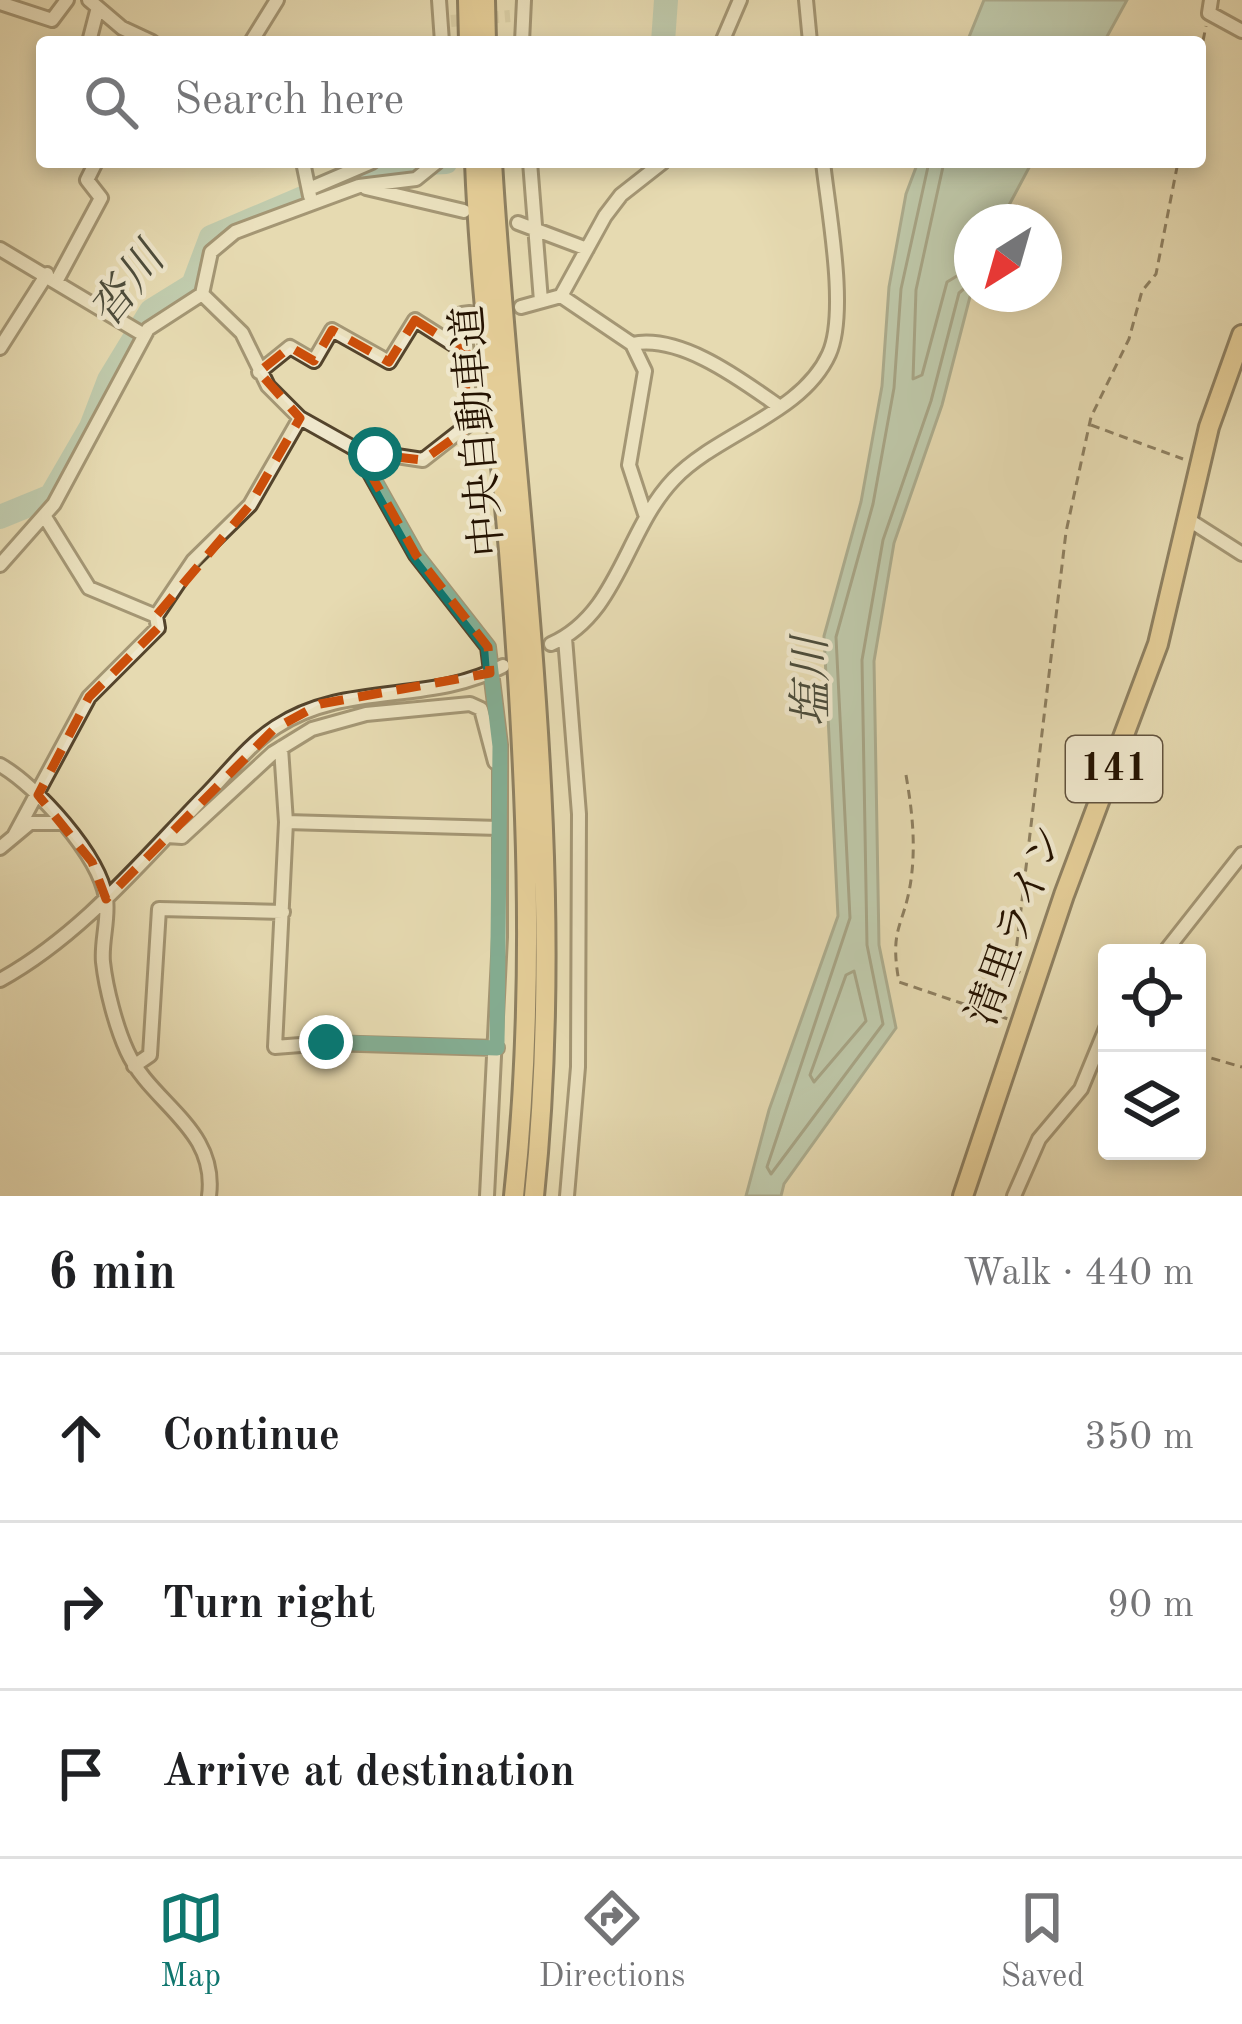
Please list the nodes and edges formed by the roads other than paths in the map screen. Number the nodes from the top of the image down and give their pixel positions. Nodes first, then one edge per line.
1 (67, 0) edge
2 (277, 0) edge
3 (439, 0) edge
4 (468, 0) edge
5 (485, 0) edge
6 (740, 0) edge
7 (806, 0) edge
8 (0, 3) edge
9 (93, 5) edge
10 (1210, 6) edge
11 (1242, 31) edge
12 (90, 36) edge
13 (142, 36) edge
14 (255, 36) edge
15 (443, 36) edge
16 (470, 36) edge
17 (486, 36) edge
18 (725, 36) edge
19 (809, 36) edge
20 (93, 168) edge
21 (304, 168) edge
22 (358, 168) edge
23 (427, 168) edge
24 (476, 168) edge
25 (493, 168) edge
26 (530, 168) edge
27 (655, 168) edge
28 (824, 168) edge
29 (334, 178) junction
30 (354, 188) junction
31 (310, 196) junction
32 (464, 211) dead end
33 (518, 224) dead end
34 (535, 231) junction
35 (0, 249) edge
36 (587, 250) junction
37 (52, 277) junction
38 (202, 293) junction
39 (561, 296) junction
40 (541, 302) junction
41 (520, 307) dead end
42 (470, 313) dead end
43 (144, 335) junction
44 (1242, 335) edge
45 (632, 344) junction
46 (0, 348) edge
47 (467, 353) junction
48 (259, 372) junction
49 (777, 405) junction
50 (299, 418) junction
51 (357, 450) junction
52 (645, 514) junction
53 (45, 517) junction
54 (1189, 520) junction
55 (1242, 554) edge
56 (0, 565) edge
57 (156, 616) junction
58 (496, 670) junction
59 (281, 748) junction
60 (0, 765) edge
61 (498, 769) junction
62 (38, 795) junction
63 (286, 822) junction
64 (60, 823) junction
65 (500, 828) junction
66 (14, 836) junction
67 (167, 836) junction
68 (0, 848) edge
69 (1242, 854) edge
70 (106, 898) junction
71 (283, 913) junction
72 (1171, 944) edge
73 (0, 980) edge
74 (497, 1048) junction
75 (1098, 1048) edge
76 (134, 1066) junction
77 (209, 1196) edge
78 (487, 1196) edge
79 (514, 1196) edge
80 (533, 1196) edge
81 (567, 1196) edge
82 (963, 1196) edge
83 (1014, 1196) edge

1 - 8 street
2 - 14 street
3 - 15 street
4 - 16 highway
5 - 17 highway
6 - 18 street
7 - 19 street
9 - 12 street
9 - 13 street
10 - 11 street
20 - 37 street
21 - 31 street
22 - 29 street
23 - 30 street
24 - 79 highway, 中央自動車道
25 - 80 highway, 中央自動車道
26 - 34 street
27 - 36 street
28 - 49 street
29 - 30 street
29 - 31 street
30 - 31 street
30 - 32 street
31 - 38 street
33 - 34 street
34 - 36 street
34 - 40 street
35 - 37 street
36 - 39 street
37 - 43 street
37 - 46 street
38 - 43 street
38 - 48 street
39 - 40 street
39 - 45 street
40 - 41 street
42 - 47 street
43 - 53 street
44 - 54 highway, 清里ライン / 141
45 - 49 street
45 - 52 street
47 - 48 street
47 - 51 street
48 - 50 street
49 - 52 street
50 - 51 street
50 - 57 street
51 - 58 street
52 - 81 street
53 - 56 street
53 - 57 street
54 - 55 street
54 - 82 highway, 清里ライン / 141
57 - 62 street
58 - 61 street
58 - 67 street
59 - 61 street
59 - 63 street
59 - 67 street
60 - 62 street
61 - 65 street
62 - 64 street
62 - 66 street
63 - 65 street
63 - 71 street
64 - 66 street
64 - 70 street
65 - 74 street
66 - 68 street
67 - 70 street
69 - 72 street
70 - 73 street
70 - 76 street
71 - 74 street
71 - 76 street
74 - 78 street
75 - 83 street
76 - 77 street

